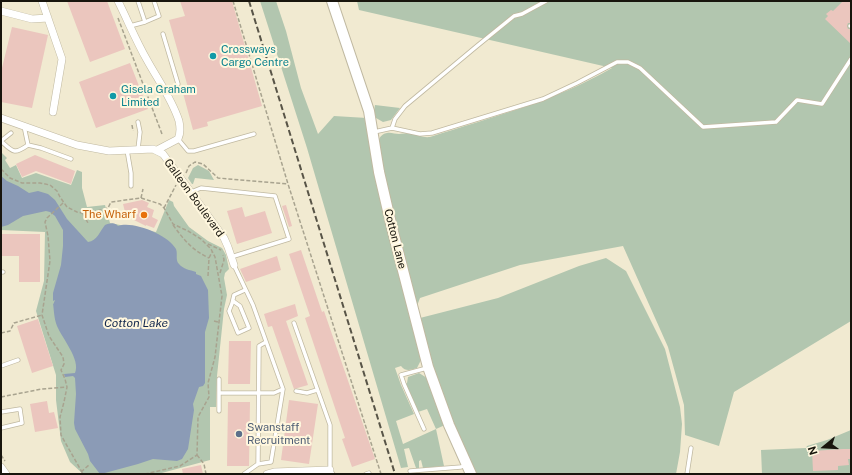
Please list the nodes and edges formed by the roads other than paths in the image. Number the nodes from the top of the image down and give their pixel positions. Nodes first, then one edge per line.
1 (42, 1) edge
2 (118, 1) edge
3 (138, 1) edge
4 (154, 1) edge
5 (332, 1) edge
6 (546, 1) edge
7 (1, 11) edge
8 (48, 18) junction
9 (145, 22) junction
10 (130, 26) junction
11 (163, 34) dead end
12 (851, 60) edge
13 (166, 92) junction
14 (53, 112) dead end
15 (1, 118) edge
16 (138, 122) dead end
17 (24, 126) junction
18 (392, 128) junction
19 (11, 133) dead end
20 (373, 133) junction
21 (254, 134) dead end
22 (178, 139) junction
23 (28, 145) junction
24 (138, 149) junction
25 (127, 150) junction
26 (157, 150) junction
27 (71, 159) dead end
28 (131, 186) dead end
29 (190, 192) junction
30 (231, 257) junction
31 (234, 265) joint
32 (245, 290) junction
33 (233, 301) junction
34 (294, 323) dead end
35 (266, 342) junction
36 (18, 360) dead end
37 (1, 366) edge
38 (428, 367) junction
39 (219, 379) dead end
40 (283, 389) junction
41 (317, 390) junction
42 (296, 391) dead end
43 (220, 393) junction
44 (258, 393) junction
45 (219, 411) dead end
46 (1, 412) edge
47 (1, 428) edge
48 (424, 429) dead end
49 (691, 448) dead end
50 (258, 464) junction
51 (1, 467) edge
52 (469, 470) edge
53 (410, 471) dead end
54 (332, 472) edge
55 (6, 474) edge
56 (244, 474) edge
57 (267, 474) edge
58 (687, 474) edge

1 - 8 street
2 - 10 street
3 - 9 lane
4 - 9 lane
5 - 20 street, Cotton Lane
6 - 18 lane
7 - 8 street
8 - 14 street
9 - 10 lane
10 - 13 street
11 - 13 lane
12 - 18 lane
13 - 22 street
15 - 17 street, Galleon Boulevard
16 - 24 lane
17 - 23 lane
17 - 25 street, Galleon Boulevard
18 - 20 lane
19 - 23 lane
20 - 38 street, Cotton Lane
21 - 22 lane
22 - 26 street
23 - 27 lane
24 - 25 street, Galleon Boulevard
24 - 26 street, Galleon Boulevard
25 - 28 lane
26 - 29 street, Galleon Boulevard
29 - 30 street, Galleon Boulevard
29 - 30 lane
30 - 31 street, Galleon Boulevard
31 - 32 lane
32 - 33 lane
32 - 35 lane
33 - 33 lane
34 - 41 lane
35 - 40 lane
35 - 44 lane
36 - 37 lane
38 - 48 lane
38 - 52 street, Cotton Lane
39 - 43 lane
40 - 44 lane
40 - 50 lane
41 - 42 lane
41 - 54 lane
43 - 44 lane
43 - 45 lane
44 - 50 lane
46 - 47 lane
49 - 58 lane
50 - 56 lane
51 - 55 street
52 - 53 lane
54 - 57 street

